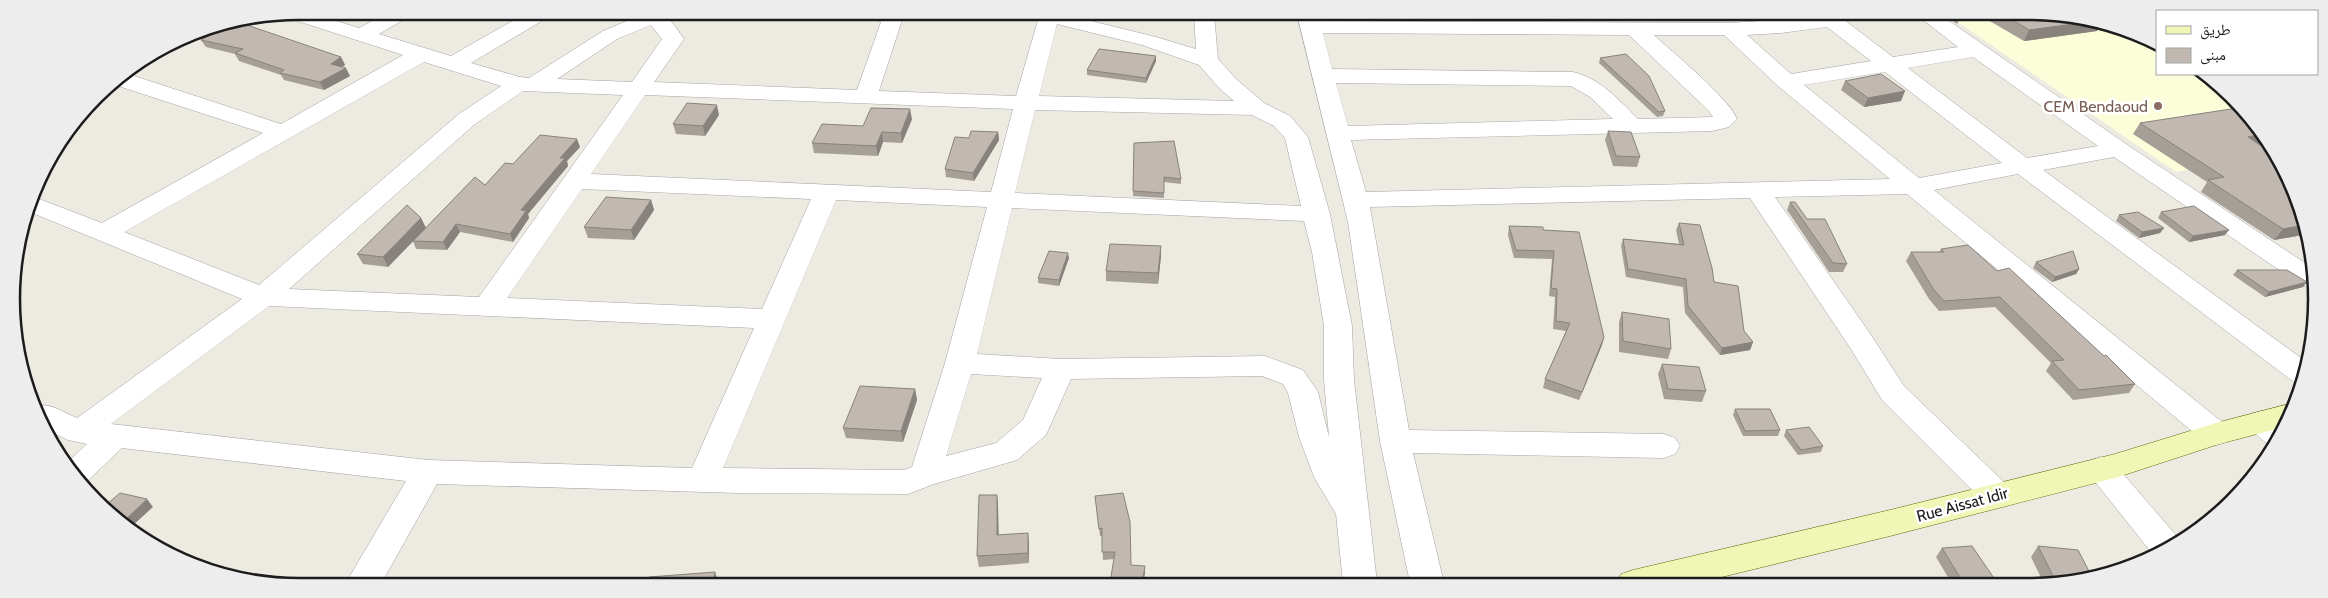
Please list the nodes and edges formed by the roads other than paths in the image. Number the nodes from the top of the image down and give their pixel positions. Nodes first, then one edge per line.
1 (312, 20) edge
2 (389, 20) edge
3 (529, 20) edge
4 (639, 20) edge
5 (658, 20) edge
6 (892, 20) edge
7 (1046, 20) edge
8 (1070, 20) edge
9 (1204, 20) edge
10 (1818, 20) edge
11 (1831, 20) edge
12 (1934, 20) edge
13 (1308, 21) edge
14 (1635, 29) junction
15 (1729, 29) junction
16 (362, 35) junction
17 (1977, 50) junction
18 (420, 55) junction
19 (1207, 60) junction
20 (453, 64) junction
21 (1891, 65) junction
22 (1323, 76) junction
23 (125, 81) edge
24 (1786, 81) junction
25 (526, 84) junction
26 (639, 88) junction
27 (866, 96) junction
28 (1026, 103) junction
29 (1256, 108) junction
30 (1632, 126) junction
31 (283, 132) junction
32 (1338, 133) junction
33 (2118, 149) junction
34 (2022, 166) junction
35 (575, 181) junction
36 (1914, 186) junction
37 (1758, 190) junction
38 (827, 191) junction
39 (1002, 200) junction
40 (1355, 200) junction
41 (36, 206) edge
42 (1317, 214) junction
43 (105, 232) junction
44 (2307, 276) edge
45 (263, 297) junction
46 (486, 308) junction
47 (772, 319) junction
48 (960, 362) junction
49 (1061, 369) junction
50 (2298, 371) edge
51 (47, 417) edge
52 (2277, 425) edge
53 (79, 432) junction
54 (2216, 434) junction
55 (116, 436) junction
56 (1395, 441) junction
57 (1664, 446) dead end
58 (2101, 469) junction
59 (79, 470) edge
60 (428, 472) junction
61 (925, 474) junction
62 (702, 480) junction
63 (1998, 495) junction
64 (1351, 513) junction
65 (2163, 544) edge
66 (366, 578) edge
67 (1359, 578) edge
68 (1425, 578) edge
69 (1663, 578) edge

1 - 16 street
2 - 16 street
3 - 20 street
4 - 25 street
5 - 26 street
6 - 27 street
7 - 28 street
8 - 19 street
9 - 19 street
10 - 15 street
11 - 21 street
12 - 17 street
13 - 14 street
13 - 22 street
14 - 15 street
14 - 30 street
15 - 24 street
16 - 18 street
17 - 21 street
17 - 33 street
18 - 20 street
18 - 31 street
19 - 29 street
20 - 25 street
21 - 24 street
21 - 34 street
22 - 30 street
22 - 32 street
23 - 31 street
24 - 36 street
25 - 26 street
25 - 45 street
26 - 27 street
26 - 35 street
27 - 28 street
28 - 29 street
28 - 39 street
29 - 42 street
30 - 32 street
31 - 43 street
32 - 40 street
33 - 34 street
33 - 44 street
34 - 36 street
34 - 50 street
35 - 38 street
35 - 46 street
36 - 37 street
36 - 54 street
37 - 40 street
37 - 63 street
38 - 39 street
38 - 47 street
39 - 42 street
39 - 48 street
40 - 56 street
41 - 43 street
42 - 64 street
43 - 45 street
45 - 46 street
45 - 53 street
46 - 47 street
47 - 62 street
48 - 49 street
48 - 61 street
49 - 61 street
49 - 64 street
51 - 53 street
52 - 54 street, Rue Aissat Idir
53 - 55 street
54 - 58 street, Rue Aissat Idir
55 - 59 street
55 - 60 street
56 - 57 street
56 - 68 street
58 - 63 street, Rue Aissat Idir
58 - 65 street
60 - 62 street
60 - 66 street
61 - 62 street
63 - 69 street, Rue Aissat Idir
64 - 67 street

